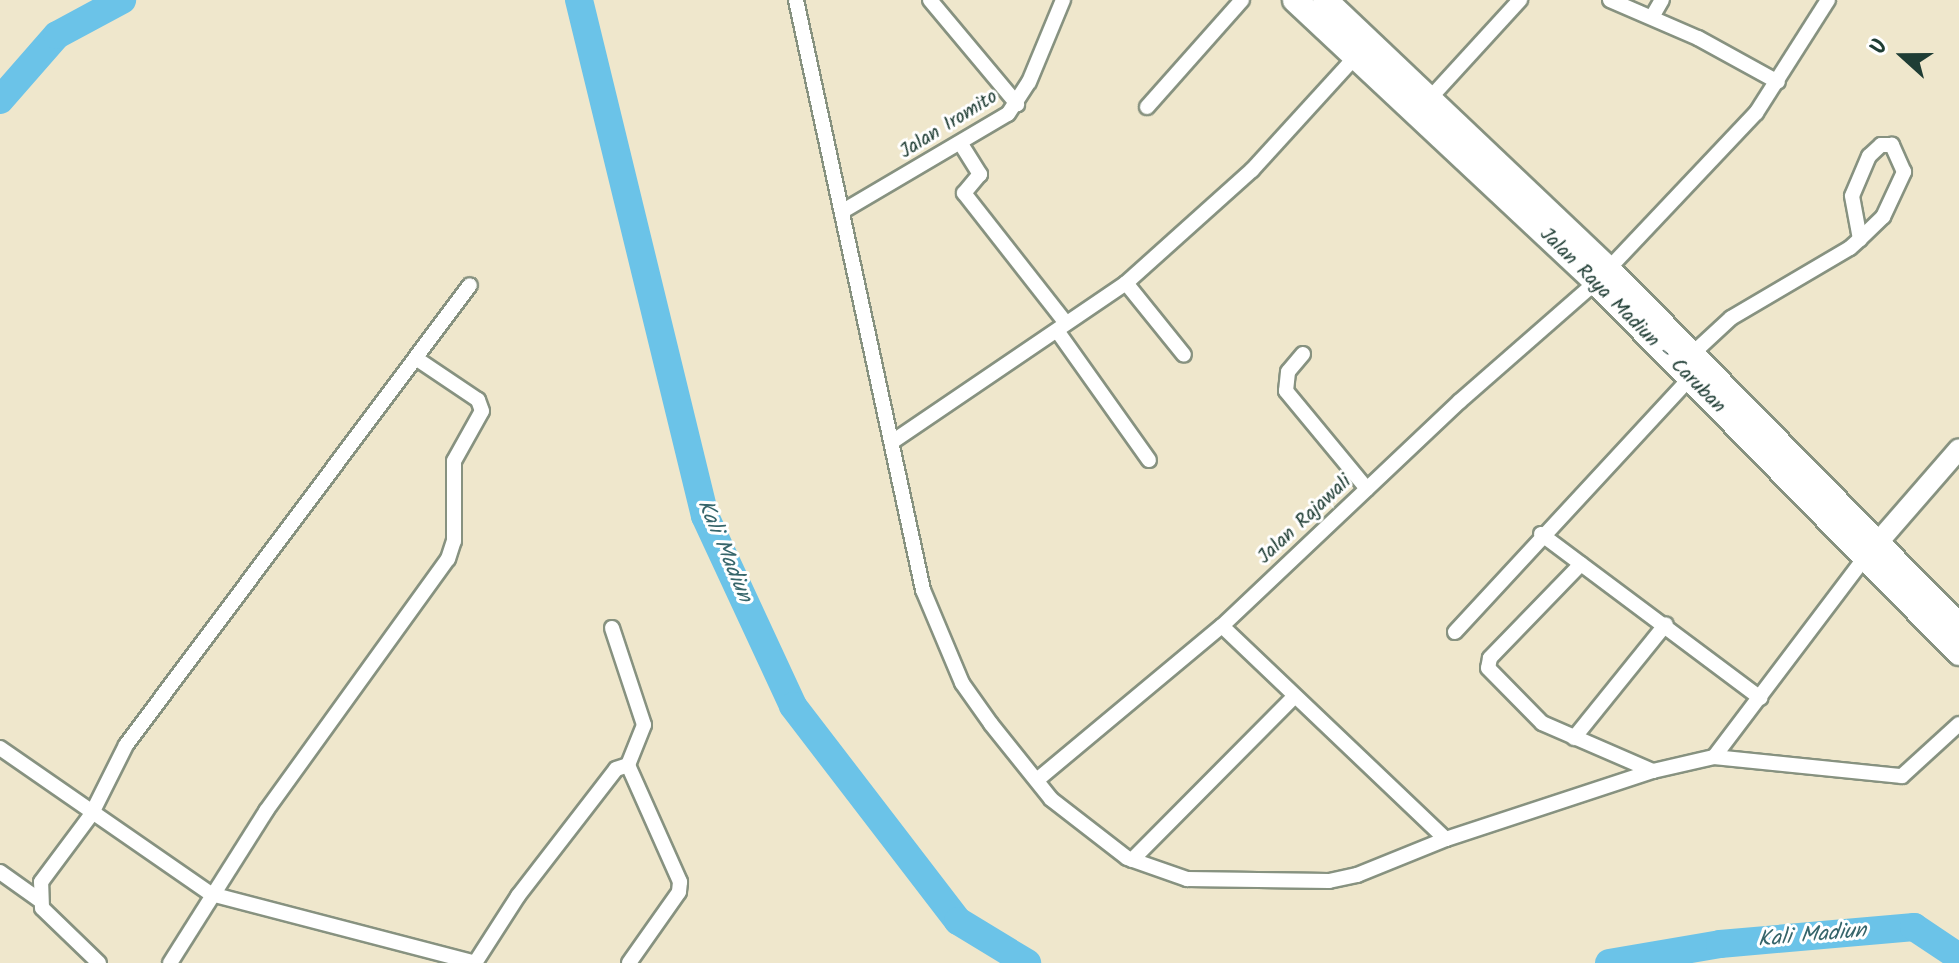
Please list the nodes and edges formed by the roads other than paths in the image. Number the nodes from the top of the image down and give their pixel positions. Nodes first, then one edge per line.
1 (796, 0) edge
2 (930, 0) edge
3 (1063, 0) edge
4 (1242, 0) edge
5 (1295, 0) edge
6 (1325, 0) edge
7 (1520, 0) edge
8 (1610, 0) edge
9 (1662, 0) edge
10 (1828, 0) edge
11 (1652, 17) junction
12 (1357, 55) junction
13 (1778, 82) junction
14 (1431, 97) junction
15 (1017, 104) junction
16 (1147, 107) dead end
17 (961, 144) junction
18 (843, 211) junction
19 (1860, 239) junction
20 (1602, 275) junction
21 (1126, 283) junction
22 (470, 285) dead end
23 (1062, 327) junction
24 (1303, 354) dead end
25 (1184, 355) dead end
26 (417, 359) junction
27 (1690, 367) junction
28 (892, 442) junction
29 (1959, 449) edge
30 (1149, 460) dead end
31 (1367, 489) junction
32 (1541, 534) junction
33 (1870, 551) junction
34 (1581, 564) junction
35 (1666, 624) junction
36 (1222, 626) junction
37 (1959, 626) edge
38 (612, 628) dead end
39 (1455, 632) dead end
40 (1959, 653) edge
41 (1294, 697) junction
42 (1760, 698) junction
43 (1959, 724) edge
44 (1574, 738) junction
45 (0, 748) edge
46 (1714, 757) junction
47 (628, 765) junction
48 (1653, 771) junction
49 (1037, 780) junction
50 (91, 815) junction
51 (1446, 839) junction
52 (1132, 860) junction
53 (0, 872) edge
54 (211, 894) junction
55 (38, 899) junction
56 (99, 963) edge
57 (170, 963) edge
58 (475, 963) edge
59 (629, 963) edge

1 - 18 street
2 - 15 street
3 - 15 street, Jalan Iromito
4 - 16 street
5 - 12 highway, Jalan Raya Madiun - Caruban
6 - 14 highway, Jalan Raya Madiun - Caruban
7 - 14 street
8 - 11 street
9 - 11 street
10 - 13 street, Jalan Rajawali
11 - 13 street
12 - 20 highway, Jalan Raya Madiun - Caruban
12 - 21 street
13 - 20 street, Jalan Rajawali
14 - 20 highway, Jalan Raya Madiun - Caruban
15 - 17 street, Jalan Iromito
17 - 18 street, Jalan Iromito
17 - 23 street
18 - 28 street
19 - 19 street
19 - 27 street
20 - 27 highway, Jalan Raya Madiun - Caruban
20 - 31 street, Jalan Rajawali
21 - 23 street
21 - 25 street
22 - 26 street
23 - 28 street
23 - 30 street
24 - 31 street
26 - 50 street
26 - 54 street
27 - 32 street
27 - 33 highway, Jalan Raya Madiun - Caruban
28 - 49 street
29 - 33 street
31 - 36 street, Jalan Rajawali
32 - 34 street
32 - 39 street
33 - 37 highway, Jalan Raya Madiun - Caruban
33 - 40 highway, Jalan Raya Madiun - Caruban
33 - 42 street
34 - 35 street
34 - 44 street
35 - 42 street
35 - 44 street
36 - 41 street
36 - 49 street, Jalan Rajawali
38 - 47 street
41 - 51 street
41 - 52 street
42 - 46 street
43 - 46 street
44 - 48 street
45 - 50 street
46 - 48 street
47 - 58 street
47 - 59 street
48 - 51 street
49 - 52 street
50 - 54 street
50 - 55 street
51 - 52 street
53 - 55 street
54 - 57 street
54 - 58 street
55 - 56 street

